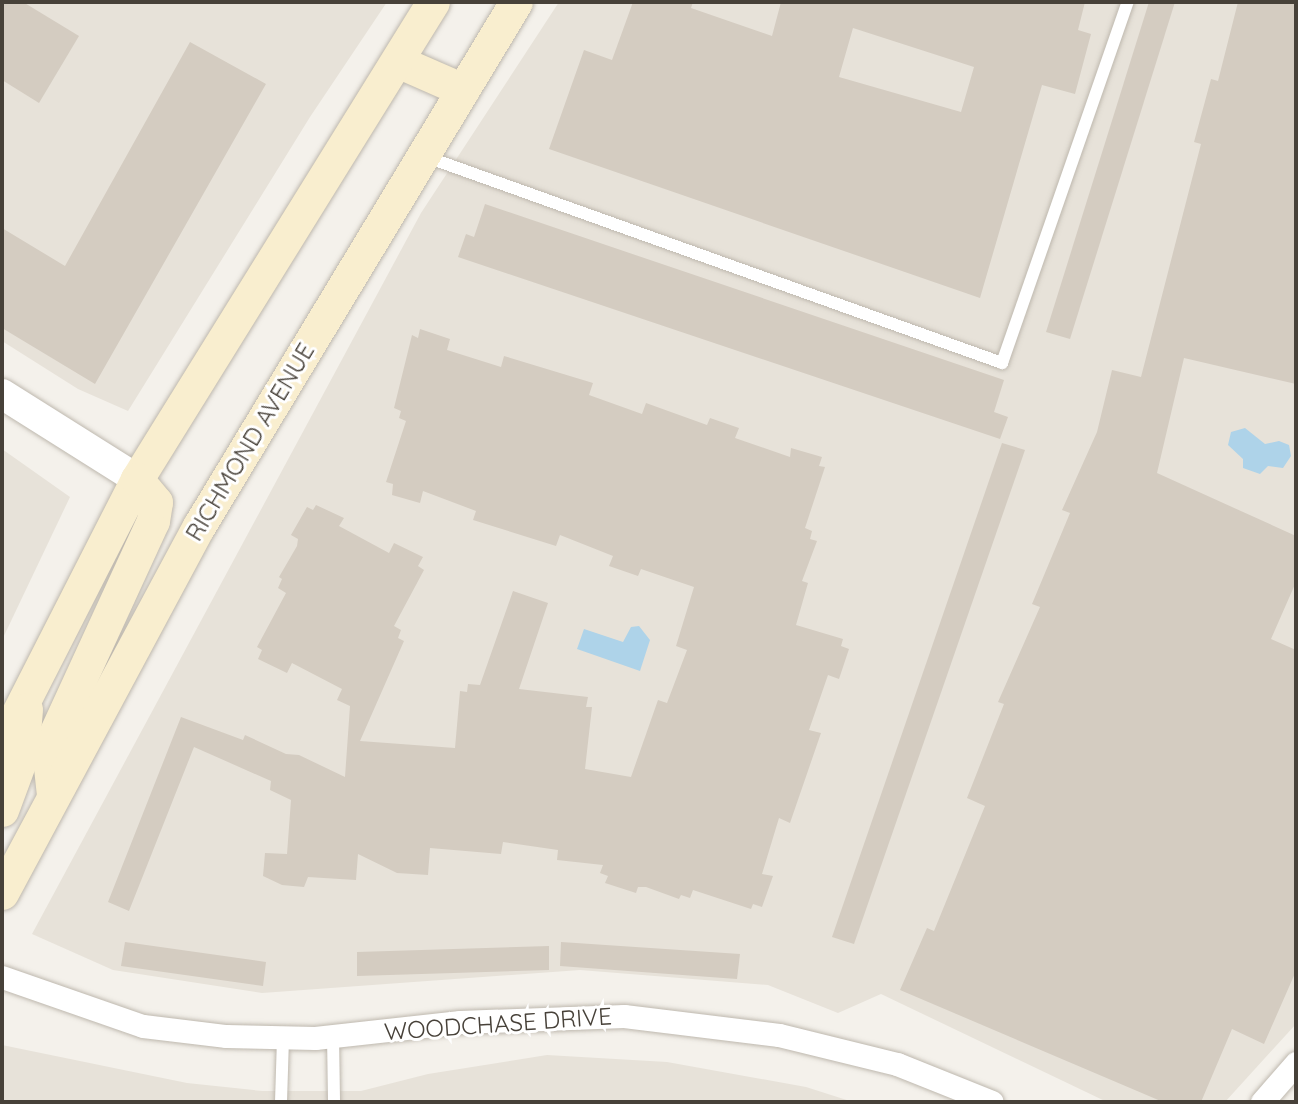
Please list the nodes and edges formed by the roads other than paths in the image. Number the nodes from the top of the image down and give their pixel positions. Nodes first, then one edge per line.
1 (433, 2) edge
2 (516, 2) edge
3 (1128, 2) edge
4 (397, 61) junction
5 (463, 90) junction
6 (420, 155) junction
7 (2, 394) edge
8 (137, 479) junction
9 (26, 696) junction
10 (2, 744) edge
11 (53, 795) junction
12 (2, 810) edge
13 (2, 893) edge
14 (2, 977) edge
15 (333, 1036) junction
16 (283, 1037) junction
17 (1296, 1063) edge
18 (281, 1102) edge
19 (334, 1102) edge
20 (992, 1102) edge
21 (1262, 1102) edge

1 - 4 main road
2 - 5 main road, RICHMOND AVENUE
3 - 6 lane
4 - 5 main road
4 - 8 main road
5 - 6 main road, RICHMOND AVENUE
6 - 11 main road, RICHMOND AVENUE
7 - 8 street
8 - 9 main road
8 - 11 main road
9 - 10 main road
9 - 12 main road
11 - 13 main road, RICHMOND AVENUE
14 - 16 street, WOODCHASE DRIVE
15 - 16 street, WOODCHASE DRIVE
15 - 19 lane
15 - 20 street, WOODCHASE DRIVE
16 - 18 lane
17 - 21 street

